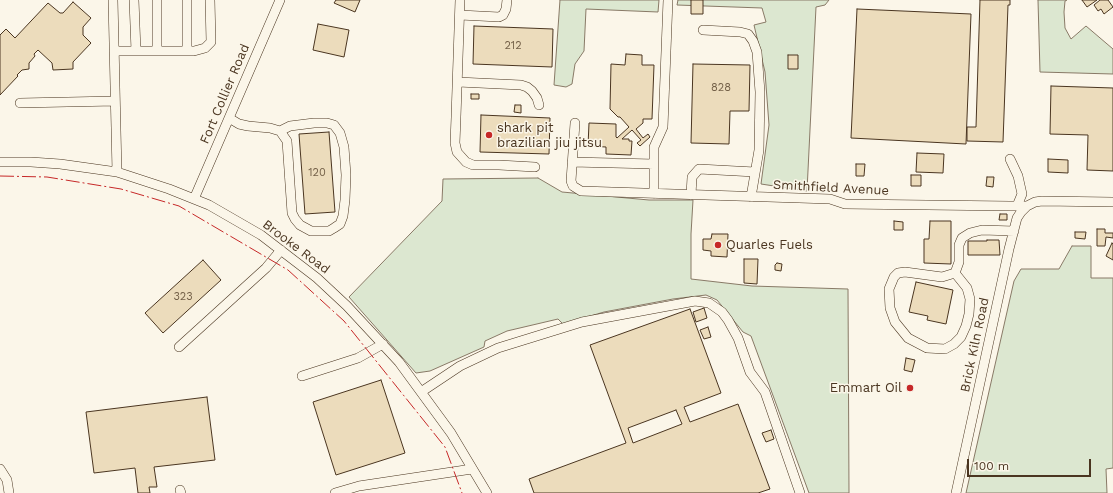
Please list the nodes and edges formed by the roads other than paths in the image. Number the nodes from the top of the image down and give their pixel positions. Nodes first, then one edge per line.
1 (113, 0) edge
2 (134, 0) edge
3 (157, 0) edge
4 (187, 0) edge
5 (210, 0) edge
6 (280, 0) edge
7 (460, 0) edge
8 (507, 0) edge
9 (668, 0) edge
10 (460, 15) junction
11 (703, 30) dead end
12 (114, 51) junction
13 (136, 51) junction
14 (157, 51) junction
15 (187, 51) junction
16 (458, 82) junction
17 (115, 101) junction
18 (20, 103) dead end
19 (539, 105) dead end
20 (228, 118) junction
21 (575, 123) dead end
22 (280, 131) junction
23 (1010, 159) dead end
24 (0, 162) edge
25 (572, 162) junction
26 (654, 164) junction
27 (535, 167) dead end
28 (116, 172) junction
29 (755, 172) junction
30 (654, 194) junction
31 (691, 195) junction
32 (751, 197) junction
33 (194, 199) junction
34 (1113, 202) edge
35 (1017, 206) junction
36 (1027, 206) junction
37 (1014, 232) junction
38 (281, 250) junction
39 (955, 273) junction
40 (383, 344) junction
41 (179, 346) dead end
42 (302, 376) dead end
43 (421, 392) junction
44 (0, 469) edge
45 (472, 469) junction
46 (9, 493) edge
47 (335, 493) edge
48 (487, 493) edge
49 (800, 493) edge
50 (956, 493) edge

1 - 12 street
2 - 13 street
3 - 14 street
4 - 15 street
5 - 15 street
6 - 20 street, Fort Collier Road
7 - 10 street
8 - 10 street
9 - 26 street
10 - 16 street
11 - 29 street
12 - 13 street
12 - 17 street
13 - 14 street
14 - 15 street
16 - 19 street
16 - 27 street
17 - 18 street
17 - 28 street
20 - 22 street
20 - 33 street, Fort Collier Road
21 - 25 street
22 - 22 street
23 - 35 street
24 - 28 street, Brooke Road
25 - 26 street
25 - 30 street, Smithfield Avenue
26 - 30 street
28 - 33 street, Brooke Road
29 - 31 street
29 - 32 street
30 - 31 street, Smithfield Avenue
31 - 32 street, Smithfield Avenue
32 - 35 street, Smithfield Avenue
33 - 38 street, Brooke Road
34 - 36 street, Smithfield Avenue
35 - 36 street, Smithfield Avenue
36 - 37 street, Brick Kiln Road
37 - 39 street
37 - 50 street, Brick Kiln Road
38 - 40 street, Brooke Road
38 - 41 street
39 - 39 street
40 - 42 street
40 - 43 street, Brooke Road
43 - 45 street, Brooke Road
43 - 49 street
44 - 46 street
45 - 47 street
45 - 48 street, Brooke Road

